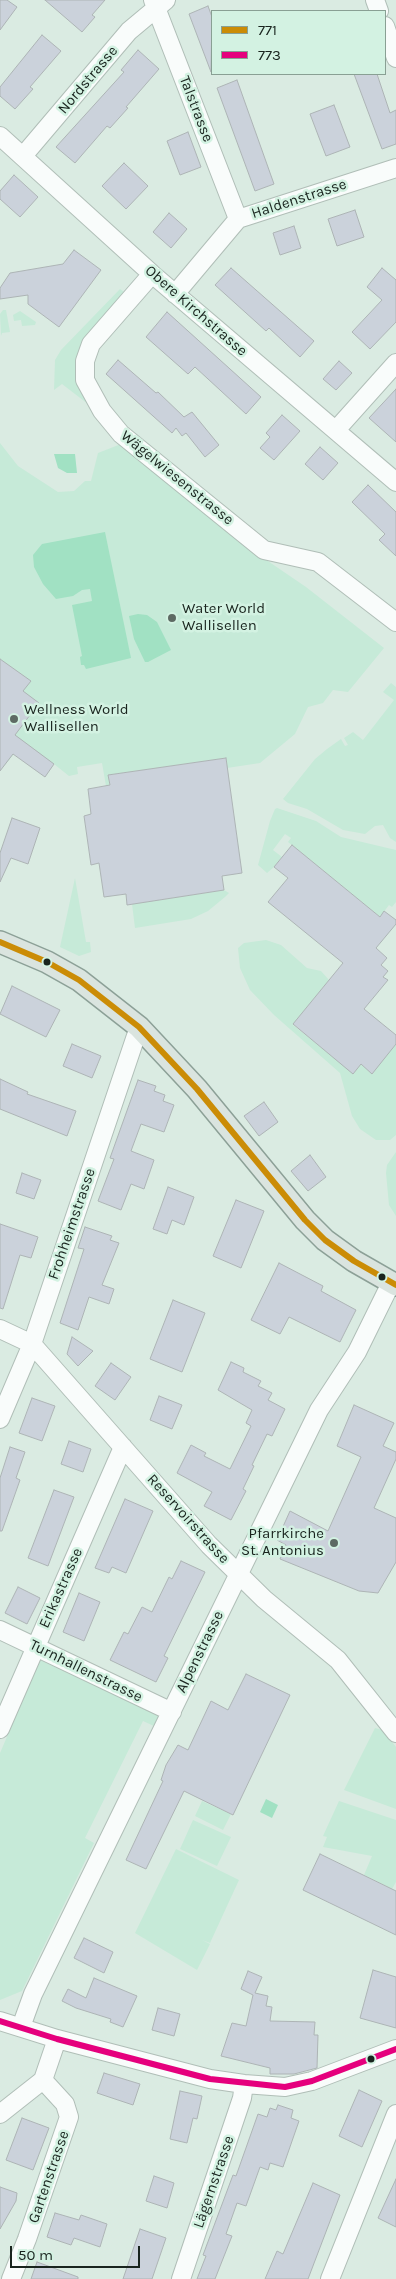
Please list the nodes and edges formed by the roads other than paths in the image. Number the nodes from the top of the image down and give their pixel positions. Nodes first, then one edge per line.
1 (158, 2) edge
2 (386, 29) edge
3 (396, 58) edge
4 (0, 136) edge
5 (23, 156) junction
6 (396, 168) edge
7 (238, 219) junction
8 (152, 274) junction
9 (175, 294) junction
10 (396, 363) edge
11 (336, 430) junction
12 (396, 482) edge
13 (396, 622) edge
14 (0, 942) edge
15 (139, 1027) junction
16 (394, 1284) edge
17 (0, 1329) edge
18 (32, 1344) junction
19 (0, 1419) edge
20 (123, 1446) junction
21 (238, 1574) junction
22 (0, 1630) edge
23 (36, 1647) junction
24 (172, 1712) junction
25 (0, 1729) edge
26 (396, 1733) edge
27 (0, 2021) edge
28 (21, 2027) junction
29 (57, 2039) junction
30 (396, 2049) edge
31 (44, 2080) junction
32 (244, 2084) junction
33 (0, 2114) edge
34 (396, 2114) edge
35 (11, 2279) edge
36 (181, 2279) edge
37 (330, 2279) edge

1 - 5 street, Nordstrasse
1 - 7 street, Talstrasse
2 - 3 street
4 - 5 street, Obere Kirchstrasse
5 - 8 street, Obere Kirchstrasse
6 - 7 street, Haldenstrasse
7 - 9 street, Haldenstrasse
8 - 9 street, Obere Kirchstrasse
8 - 13 street, Wägelwiesenstrasse
9 - 11 street, Obere Kirchstrasse
10 - 11 street
11 - 12 street, Obere Kirchstrasse
14 - 15 main road
15 - 16 main road
15 - 18 street, Frohheimstrasse
16 - 21 street, Alpenstrasse
17 - 18 street, Reservoirstrasse
18 - 19 street, Frohheimstrasse
18 - 20 street, Reservoirstrasse
20 - 21 street, Reservoirstrasse
20 - 23 street, Erikastrasse
21 - 24 street, Alpenstrasse
21 - 26 street, Reservoirstrasse
22 - 23 street, Turnhallenstrasse
23 - 24 street, Turnhallenstrasse
23 - 25 street, Erikastrasse
24 - 28 street, Alpenstrasse
27 - 28 street
28 - 29 street
29 - 31 street
29 - 32 street
30 - 32 street
31 - 33 street
31 - 35 street, Gartenstrasse
32 - 36 street, Lägernstrasse
34 - 37 street

